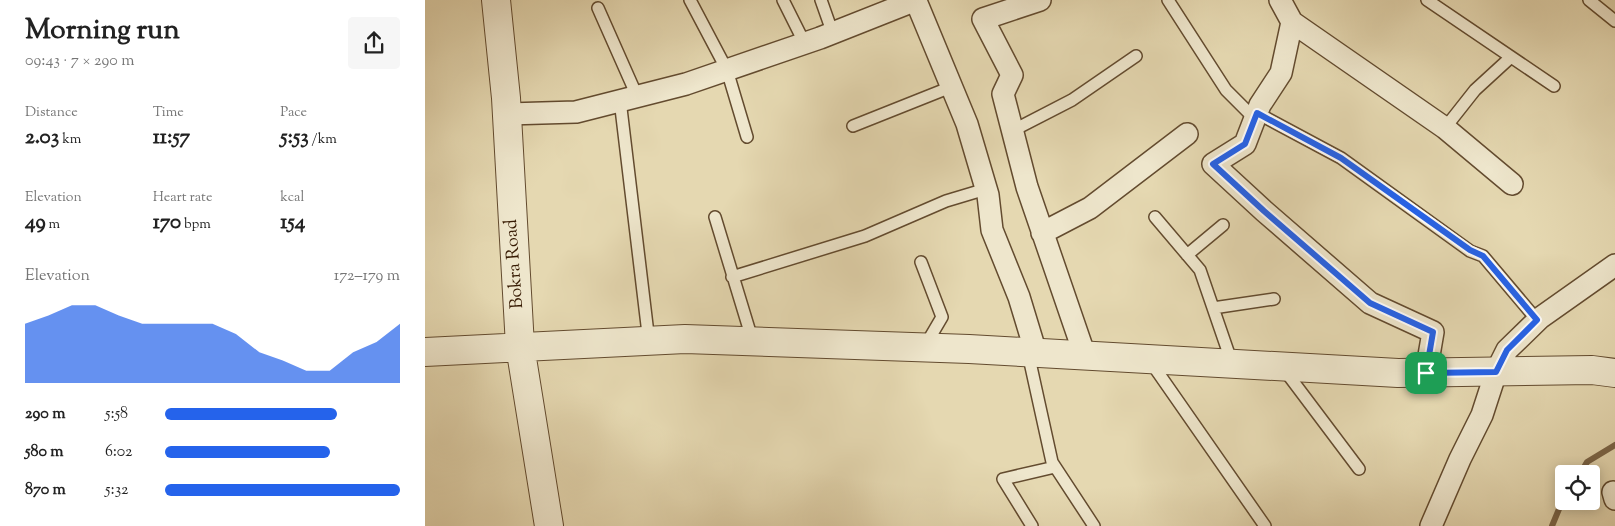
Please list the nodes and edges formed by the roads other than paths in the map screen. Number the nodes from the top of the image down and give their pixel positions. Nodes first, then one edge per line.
1 (496, 0) edge
2 (690, 0) edge
3 (783, 0) edge
4 (821, 0) edge
5 (916, 0) edge
6 (1040, 0) edge
7 (1168, 0) edge
8 (1280, 0) edge
9 (1427, 0) edge
10 (1589, 0) edge
11 (598, 8) dead end
12 (1615, 20) edge
13 (1293, 22) junction
14 (833, 34) junction
15 (805, 44) junction
16 (1136, 56) dead end
17 (1511, 57) junction
18 (727, 70) junction
19 (1554, 86) dead end
20 (951, 87) junction
21 (628, 98) junction
22 (505, 114) junction
23 (1256, 116) junction
24 (853, 126) dead end
25 (1445, 128) junction
26 (1012, 130) junction
27 (1187, 134) dead end
28 (747, 137) dead end
29 (1512, 184) dead end
30 (986, 189) junction
31 (715, 217) dead end
32 (1155, 217) dead end
33 (1223, 225) dead end
34 (1043, 233) junction
35 (1187, 255) junction
36 (921, 262) dead end
37 (1615, 265) edge
38 (732, 276) junction
39 (1274, 299) dead end
40 (1213, 308) junction
41 (1537, 320) junction
42 (649, 342) junction
43 (753, 342) junction
44 (520, 346) junction
45 (924, 348) junction
46 (425, 352) edge
47 (1032, 353) junction
48 (1085, 356) junction
49 (1149, 360) junction
50 (1233, 364) junction
51 (1282, 367) junction
52 (1496, 372) junction
53 (1604, 372) edge
54 (1426, 373) junction
55 (1055, 467) junction
56 (1359, 469) dead end
57 (549, 526) edge
58 (1032, 526) edge
59 (1094, 526) edge
60 (1265, 526) edge
61 (1431, 526) edge

1 - 22 street, Bokra Road
2 - 18 lane
3 - 15 lane
4 - 14 lane
5 - 14 street
5 - 20 street
6 - 26 street
7 - 23 lane
8 - 13 street
9 - 17 lane
10 - 12 lane
11 - 21 lane
13 - 23 street
13 - 25 street
14 - 15 street
15 - 18 street
16 - 26 lane
17 - 19 lane
17 - 25 lane
18 - 21 street
18 - 28 lane
20 - 24 lane
20 - 30 street
21 - 22 street
21 - 42 lane
22 - 44 street, Bokra Road
23 - 41 lane
23 - 54 street
25 - 29 street
26 - 34 street
27 - 34 street
30 - 38 lane
30 - 47 street
31 - 38 lane
32 - 35 lane
33 - 35 lane
34 - 48 street
35 - 40 lane
36 - 45 lane
37 - 41 street
38 - 43 lane
39 - 40 lane
40 - 50 lane
41 - 52 street
42 - 43 street
42 - 44 street
43 - 45 street
44 - 46 street
44 - 57 street, Bokra Road
45 - 47 street
47 - 48 street
47 - 55 lane
48 - 49 street
49 - 50 street
49 - 60 lane
50 - 51 street
51 - 54 street
51 - 56 lane
52 - 53 street
52 - 54 street
52 - 61 street
55 - 58 lane
55 - 59 lane

